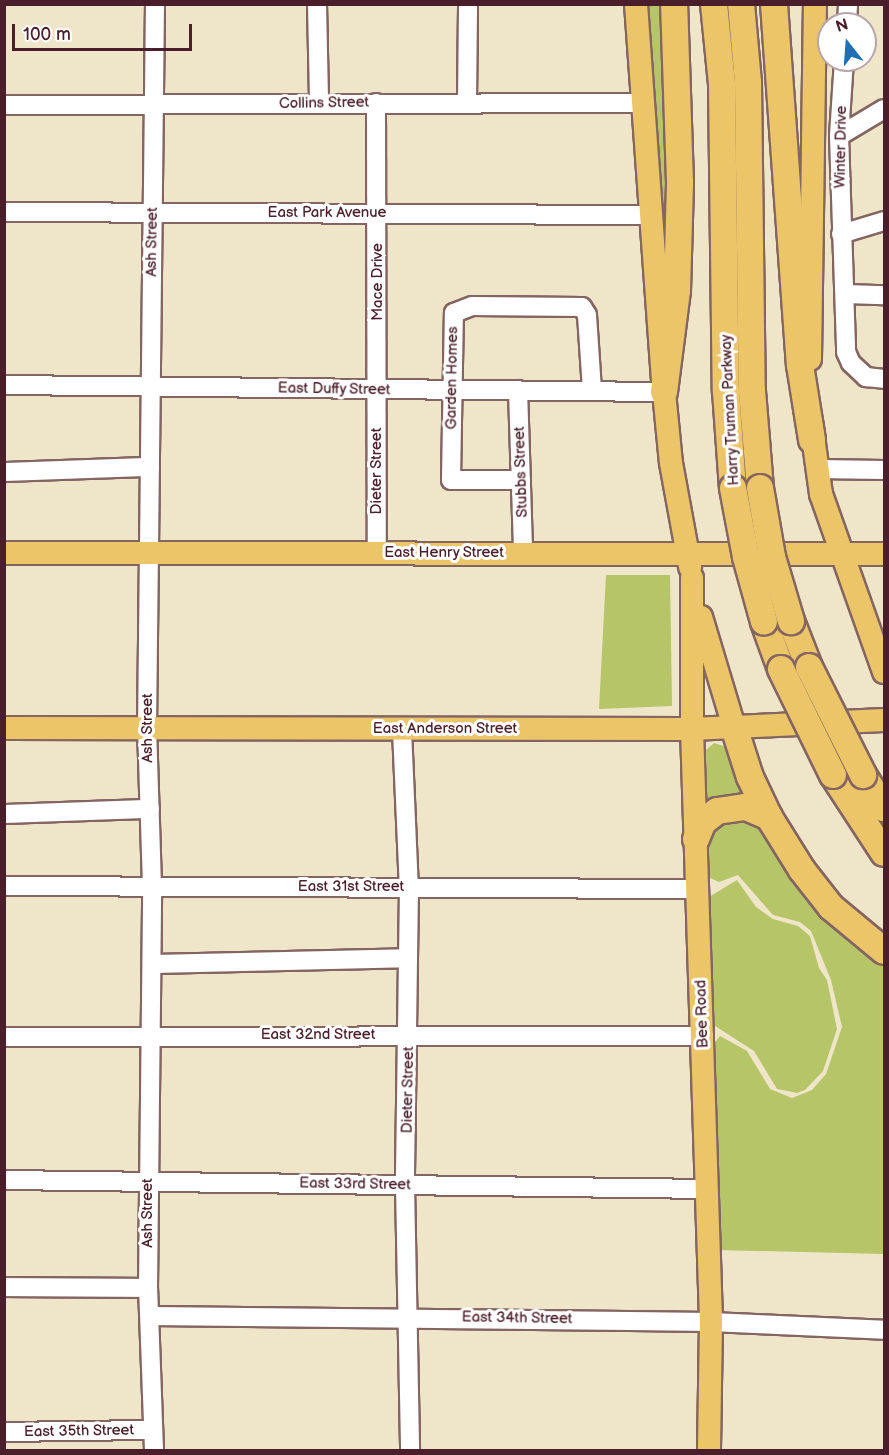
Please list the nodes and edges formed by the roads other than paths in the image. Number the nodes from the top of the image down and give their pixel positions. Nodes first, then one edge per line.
1 (155, 4) edge
2 (317, 4) edge
3 (468, 4) edge
4 (636, 4) edge
5 (674, 4) edge
6 (714, 4) edge
7 (741, 4) edge
8 (774, 4) edge
9 (815, 4) edge
10 (843, 72) edge
11 (319, 103) junction
12 (376, 103) junction
13 (467, 103) junction
14 (643, 103) junction
15 (4, 105) edge
16 (156, 105) junction
17 (885, 108) edge
18 (839, 136) junction
19 (4, 212) edge
20 (152, 213) junction
21 (378, 214) junction
22 (650, 215) junction
23 (885, 221) edge
24 (841, 234) junction
25 (846, 294) junction
26 (885, 295) edge
27 (878, 378) edge
28 (4, 385) edge
29 (152, 387) junction
30 (377, 389) junction
31 (450, 390) junction
32 (518, 390) junction
33 (592, 391) junction
34 (664, 392) junction
35 (812, 440) junction
36 (150, 467) junction
37 (817, 469) junction
38 (885, 470) edge
39 (4, 472) edge
40 (521, 480) junction
41 (377, 552) junction
42 (4, 553) edge
43 (523, 553) junction
44 (688, 554) junction
45 (839, 554) junction
46 (885, 554) edge
47 (149, 555) junction
48 (692, 578) junction
49 (885, 672) edge
50 (885, 720) edge
51 (734, 727) junction
52 (4, 728) edge
53 (692, 729) junction
54 (147, 730) junction
55 (402, 730) junction
56 (885, 808) edge
57 (150, 809) junction
58 (4, 814) edge
59 (769, 817) junction
60 (696, 839) junction
61 (885, 853) edge
62 (4, 886) edge
63 (152, 886) junction
64 (409, 888) junction
65 (698, 889) junction
66 (885, 951) edge
67 (408, 958) junction
68 (152, 964) junction
69 (409, 1034) junction
70 (151, 1036) junction
71 (704, 1036) junction
72 (4, 1037) edge
73 (4, 1180) edge
74 (148, 1182) junction
75 (405, 1185) junction
76 (706, 1189) junction
77 (4, 1287) edge
78 (148, 1288) junction
79 (150, 1316) junction
80 (408, 1316) junction
81 (711, 1322) junction
82 (885, 1330) edge
83 (153, 1430) junction
84 (4, 1432) edge
85 (154, 1450) edge
86 (410, 1450) edge
87 (709, 1450) edge

1 - 16 street, Ash Street
2 - 11 street
3 - 13 street
4 - 14 main road
5 - 34 highway
6 - 61 highway, Harry Truman Parkway, bridge
7 - 56 highway, Harry Truman Parkway, bridge
8 - 35 highway
9 - 35 main road
10 - 18 street, Winter Drive
11 - 12 street, Collins Street
11 - 16 street, Collins Street
12 - 13 street, Collins Street
12 - 21 street, Mace Drive
13 - 14 street, Collins Street
14 - 22 main road
15 - 16 street, Collins Street
16 - 20 street, Ash Street
17 - 18 street
18 - 24 street, Winter Drive
19 - 20 street, East Park Avenue
20 - 21 street, East Park Avenue
20 - 29 street, Ash Street
21 - 22 street, East Park Avenue
21 - 30 street, Mace Drive
22 - 34 main road
23 - 24 street
24 - 25 street, Winter Drive
25 - 26 street
25 - 27 street, Winter Drive
28 - 29 street, East Duffy Street
29 - 30 street, East Duffy Street
29 - 36 street, Ash Street
30 - 31 street, East Duffy Street
30 - 41 street, Dieter Street
31 - 32 street, East Duffy Street
31 - 33 street, Garden Homes
31 - 40 street, Garden Homes
32 - 33 street, East Duffy Street
32 - 40 street, Stubbs Street
33 - 34 street, East Duffy Street
34 - 44 main road
35 - 37 main road
36 - 39 street
36 - 47 street, Ash Street
37 - 38 street
37 - 45 main road
40 - 43 street, Stubbs Street
41 - 43 main road, East Henry Street
41 - 47 main road, East Henry Street
42 - 47 main road, East Henry Street
43 - 44 main road, East Henry Street
44 - 45 main road, East Henry Street
44 - 48 main road
45 - 46 main road, East Henry Street
45 - 49 main road
47 - 54 street, Ash Street
48 - 51 main road
48 - 53 main road, Bee Road
50 - 51 main road, East Anderson Street
51 - 53 main road, East Anderson Street
51 - 59 highway
52 - 54 main road, East Anderson Street
53 - 55 main road, East Anderson Street
53 - 60 main road, Bee Road
54 - 55 main road, East Anderson Street
54 - 57 street, Ash Street
55 - 64 street, Dieter Street
57 - 58 street
57 - 63 street, Ash Street
59 - 60 highway
59 - 66 highway
60 - 65 main road, Bee Road
62 - 63 street, East 31st Street
63 - 64 street, East 31st Street
63 - 68 street, Ash Street
64 - 65 street, East 31st Street
64 - 67 street, Dieter Street
65 - 71 main road, Bee Road
67 - 68 street
67 - 69 street, Dieter Street
68 - 70 street, Ash Street
69 - 70 street, East 32nd Street
69 - 71 street, East 32nd Street
69 - 75 street, Dieter Street
70 - 72 street, East 32nd Street
70 - 74 street, Ash Street
71 - 76 main road, Bee Road
73 - 74 street, East 33rd Street
74 - 75 street, East 33rd Street
74 - 78 street, Ash Street
75 - 76 street, East 33rd Street
75 - 80 street, Dieter Street
76 - 81 main road, Bee Road
77 - 78 street
78 - 79 street, Ash Street
79 - 80 street, East 34th Street
79 - 83 street, Ash Street
80 - 81 street, East 34th Street
80 - 86 street, Dieter Street
81 - 82 street, East 34th Street
81 - 87 main road, Bee Road
83 - 84 street, East 35th Street
83 - 85 street, Ash Street

